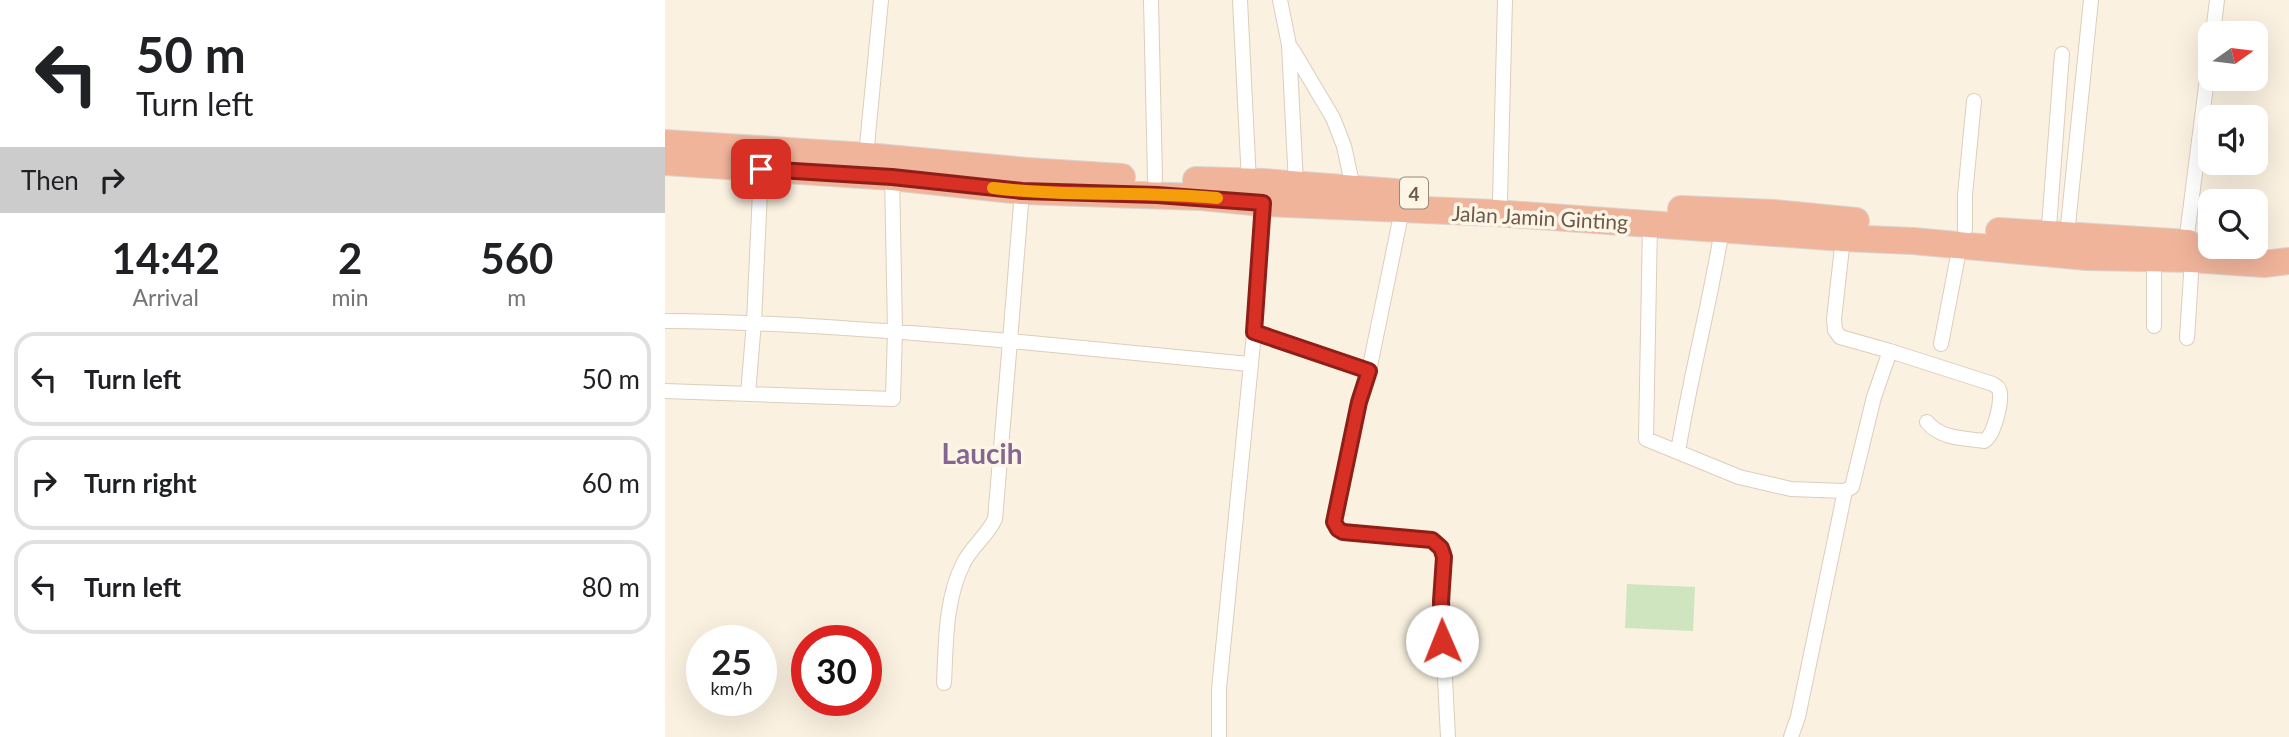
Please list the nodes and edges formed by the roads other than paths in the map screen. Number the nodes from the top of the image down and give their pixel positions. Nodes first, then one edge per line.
1 (881, 0) edge
2 (1151, 0) edge
3 (1240, 0) edge
4 (1280, 0) edge
5 (1504, 0) edge
6 (2091, 0) edge
7 (2217, 0) edge
8 (2214, 21) edge
9 (1289, 45) junction
10 (2062, 54) dead end
11 (2207, 91) edge
12 (1974, 101) dead end
13 (665, 144) edge
14 (866, 156) junction
15 (665, 162) edge
16 (892, 168) junction
17 (761, 169) junction
18 (1155, 179) junction
19 (1296, 184) junction
20 (1353, 188) junction
21 (1022, 191) junction
22 (1256, 192) junction
23 (1500, 200) junction
24 (1402, 210) junction
25 (1650, 224) junction
26 (1722, 229) junction
27 (1962, 237) junction
28 (1843, 238) junction
29 (2054, 240) junction
30 (2289, 245) edge
31 (2268, 247) edge
32 (2196, 249) edge
33 (2154, 258) junction
34 (2289, 261) edge
35 (665, 321) edge
36 (754, 322) junction
37 (2154, 326) dead end
38 (895, 331) junction
39 (1254, 332) junction
40 (2187, 338) dead end
41 (1010, 341) junction
42 (1941, 344) dead end
43 (1890, 351) junction
44 (1249, 364) junction
45 (1369, 371) junction
46 (665, 391) edge
47 (748, 394) junction
48 (1927, 422) dead end
49 (1678, 452) junction
50 (1845, 491) junction
51 (944, 683) dead end
52 (1219, 737) edge
53 (1448, 737) edge
54 (1791, 737) edge

1 - 14 street
2 - 18 street
3 - 22 street
4 - 9 street
5 - 23 street
6 - 29 street
7 - 8 street
9 - 19 street
9 - 20 street
10 - 29 street
11 - 32 street
12 - 27 street
13 - 14 highway, Jalan Jamin Ginting / 4
14 - 16 highway, Jalan Jamin Ginting / 4
15 - 17 highway, Jalan Jamin Ginting / 4
16 - 17 highway, Jalan Jamin Ginting / 4
16 - 18 highway, Jalan Jamin Ginting / 4
16 - 21 highway, Jalan Jamin Ginting / 4
16 - 38 street
17 - 36 street
18 - 22 highway, Jalan Jamin Ginting / 4
19 - 20 highway, Jalan Jamin Ginting / 4
19 - 22 highway, Jalan Jamin Ginting / 4
20 - 23 highway, Jalan Jamin Ginting / 4
21 - 22 highway, Jalan Jamin Ginting / 4
21 - 41 street
22 - 24 highway, Jalan Jamin Ginting / 4
22 - 39 street
23 - 27 highway, Jalan Jamin Ginting / 4
24 - 25 highway, Jalan Jamin Ginting / 4
24 - 45 street
25 - 26 highway, Jalan Jamin Ginting / 4
25 - 49 street
26 - 28 highway, Jalan Jamin Ginting / 4
26 - 49 street
27 - 28 highway, Jalan Jamin Ginting / 4
27 - 29 highway, Jalan Jamin Ginting / 4
27 - 42 street
28 - 43 street
29 - 32 highway, Jalan Jamin Ginting / 4
29 - 33 highway, Jalan Jamin Ginting / 4
30 - 31 highway
32 - 33 highway, Jalan Jamin Ginting / 4
32 - 34 highway, Jalan Jamin Ginting / 4
32 - 40 street
33 - 37 street
35 - 36 street
36 - 38 street
36 - 47 street
38 - 41 street
38 - 47 street
39 - 44 street
39 - 45 street
41 - 44 street
41 - 51 street
43 - 48 street
43 - 50 street
44 - 52 street
45 - 53 street
46 - 47 street
49 - 50 street
50 - 54 street

